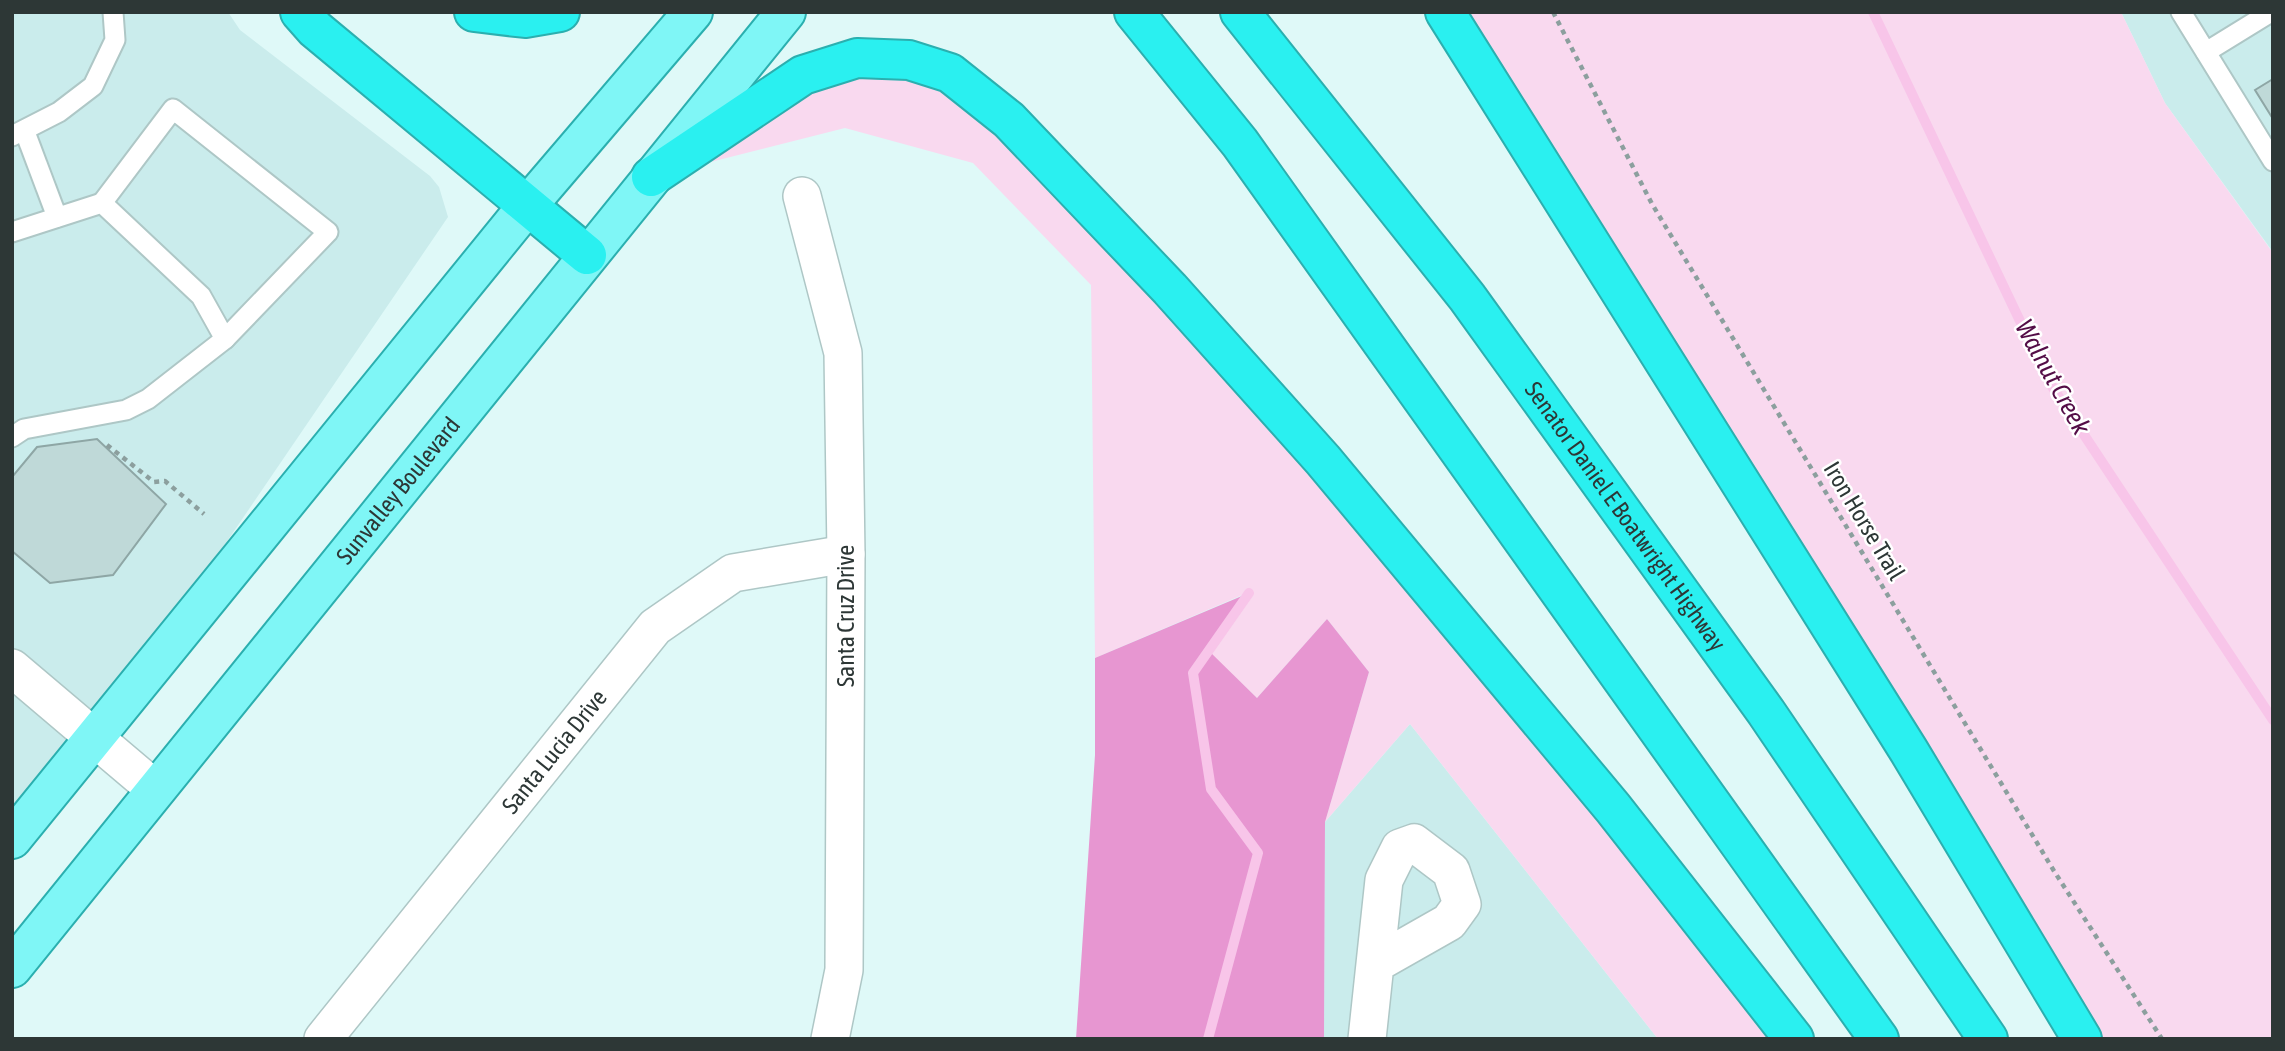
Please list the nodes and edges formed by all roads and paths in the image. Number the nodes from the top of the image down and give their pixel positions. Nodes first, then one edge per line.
1 (113, 12) edge
2 (300, 12) edge
3 (474, 12) edge
4 (560, 12) edge
5 (693, 12) edge
6 (786, 12) edge
7 (1108, 12) edge
8 (1134, 12) edge
9 (1240, 12) edge
10 (1445, 12) edge
11 (1553, 12) edge
12 (2181, 12) edge
13 (2271, 12) edge
14 (2206, 52) junction
15 (19, 134) edge
16 (1240, 143) junction
17 (2273, 161) edge
18 (651, 177) junction
19 (802, 196) dead end
20 (102, 203) junction
21 (528, 205) junction
22 (57, 217) junction
23 (12, 232) edge
24 (587, 255) junction
25 (225, 339) junction
26 (12, 437) edge
27 (97, 446) dead end
28 (204, 514) dead end
29 (846, 554) junction
30 (12, 668) edge
31 (93, 738) junction
32 (156, 790) junction
33 (12, 839) edge
34 (1375, 964) dead end
35 (12, 968) edge
36 (323, 1039) edge
37 (830, 1039) edge
38 (1367, 1039) edge
39 (1794, 1039) edge
40 (1879, 1039) edge
41 (1988, 1039) edge
42 (2082, 1039) edge
43 (2162, 1039) edge

1 - 15 lane
2 - 21 highway
3 - 4 highway
5 - 21 main road
6 - 18 main road, Sunvalley Boulevard
7 - 16 highway
8 - 16 highway
9 - 41 highway, Senator Daniel E Boatwright Highway
10 - 42 highway
11 - 43 path, Iron Horse Trail
12 - 14 lane
13 - 14 lane
14 - 17 lane
15 - 22 lane
16 - 40 highway
18 - 24 main road, Sunvalley Boulevard
18 - 39 highway
19 - 29 street, Santa Cruz Drive
20 - 22 lane
20 - 25 lane
20 - 25 lane
21 - 24 highway
21 - 31 main road
22 - 23 lane
24 - 32 main road, Sunvalley Boulevard
25 - 26 lane
27 - 28 path
29 - 36 street, Santa Lucia Drive
29 - 37 street, Santa Cruz Drive
30 - 31 street
31 - 32 street
31 - 33 main road
32 - 35 main road, Sunvalley Boulevard
34 - 38 street

